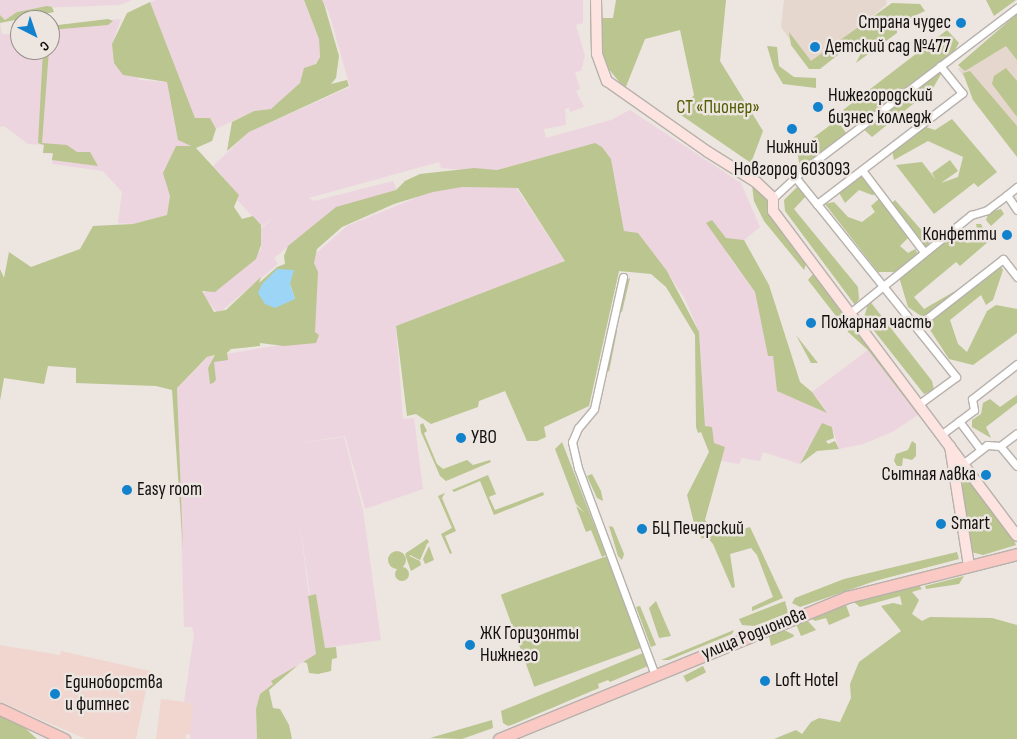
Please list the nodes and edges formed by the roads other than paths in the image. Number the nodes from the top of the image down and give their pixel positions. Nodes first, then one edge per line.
1 (596, 0) edge
2 (1017, 8) edge
3 (940, 66) junction
4 (862, 170) junction
5 (795, 177) junction
6 (1017, 187) edge
7 (1006, 195) junction
8 (773, 198) junction
9 (817, 204) junction
10 (1017, 210) edge
11 (924, 252) junction
12 (622, 277) dead end
13 (1017, 277) edge
14 (884, 285) junction
15 (850, 313) junction
16 (916, 326) junction
17 (1017, 364) edge
18 (919, 404) junction
19 (959, 422) junction
20 (1017, 433) edge
21 (942, 434) junction
22 (950, 445) junction
23 (1000, 446) junction
24 (981, 450) junction
25 (964, 463) junction
26 (1017, 466) edge
27 (952, 468) junction
28 (1017, 536) edge
29 (1017, 554) edge
30 (969, 566) junction
31 (655, 675) junction
32 (0, 709) edge
33 (64, 739) edge
34 (499, 739) edge

1 - 8 street
2 - 3 street
3 - 4 street
3 - 5 street
4 - 9 street
4 - 11 street
5 - 8 street
5 - 9 street
6 - 7 street
7 - 10 street
7 - 11 street
8 - 15 street
9 - 14 street
11 - 14 street
12 - 31 street
13 - 16 street
14 - 15 street
14 - 16 street
15 - 18 street
16 - 18 street
17 - 19 street
18 - 21 street
19 - 21 street
19 - 24 street
20 - 23 street
21 - 22 street
22 - 25 street
22 - 27 street
23 - 24 street
23 - 26 street
24 - 25 street
25 - 27 street
25 - 28 street
27 - 30 street
29 - 30 main road, улица Родионова
30 - 31 main road, улица Родионова
31 - 34 main road, улица Родионова
32 - 33 main road

